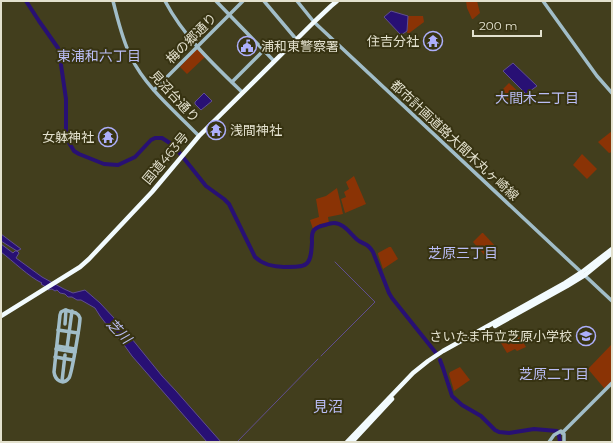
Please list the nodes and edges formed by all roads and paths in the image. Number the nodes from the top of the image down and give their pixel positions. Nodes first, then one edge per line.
1 (113, 1) edge
2 (164, 1) edge
3 (216, 1) edge
4 (243, 1) edge
5 (264, 1) edge
6 (297, 1) edge
7 (337, 1) edge
8 (543, 1) edge
9 (229, 14) junction
10 (314, 22) junction
11 (296, 39) junction
12 (198, 47) junction
13 (264, 50) junction
14 (274, 61) junction
15 (232, 82) junction
16 (154, 90) junction
17 (242, 92) junction
18 (612, 93) edge
19 (198, 136) junction
20 (612, 249) edge
21 (612, 254) edge
22 (583, 273) junction
23 (612, 301) edge
24 (66, 310) junction
25 (72, 311) junction
26 (1, 316) edge
27 (59, 323) junction
28 (65, 324) junction
29 (70, 325) junction
30 (58, 330) junction
31 (70, 332) junction
32 (78, 333) junction
33 (471, 337) junction
34 (67, 348) junction
35 (56, 349) junction
36 (75, 352) junction
37 (55, 357) junction
38 (65, 357) junction
39 (73, 360) junction
40 (62, 381) junction
41 (612, 383) edge
42 (562, 432) junction
43 (347, 442) edge
44 (352, 442) edge
45 (550, 442) edge
46 (564, 442) edge

1 - 16 street, 見沼台通り
2 - 12 street
3 - 9 street
4 - 9 street, 梅の郷通り
5 - 11 street
6 - 10 street, 都市計画道路大間木丸ヶ崎線
7 - 10 highway, 国道463号
8 - 18 street
9 - 12 street, 梅の郷通り
9 - 13 street
10 - 11 highway, 国道463号
10 - 22 street, 都市計画道路大間木丸ヶ崎線
11 - 14 highway, 国道463号
12 - 15 street
12 - 16 street, 梅の郷通り
13 - 14 street
13 - 15 street
14 - 17 highway, 国道463号
15 - 17 street
16 - 19 street, 見沼台通り
17 - 19 highway, 国道463号
19 - 26 highway, 国道463号
20 - 22 highway
21 - 22 highway
22 - 23 street, 都市計画道路大間木丸ヶ崎線
22 - 33 highway
24 - 25 street
24 - 27 street
24 - 28 street
25 - 29 street
25 - 32 street
27 - 28 street
27 - 30 street
28 - 29 street
29 - 31 street
30 - 31 street
30 - 35 street
31 - 32 street
31 - 34 street
32 - 36 street
33 - 43 highway
33 - 44 highway
34 - 35 street
34 - 36 street
35 - 36 street
35 - 37 street
36 - 39 street
37 - 38 street
37 - 40 street
38 - 39 street
38 - 40 street
39 - 40 street
41 - 42 street
42 - 45 street
42 - 46 street

